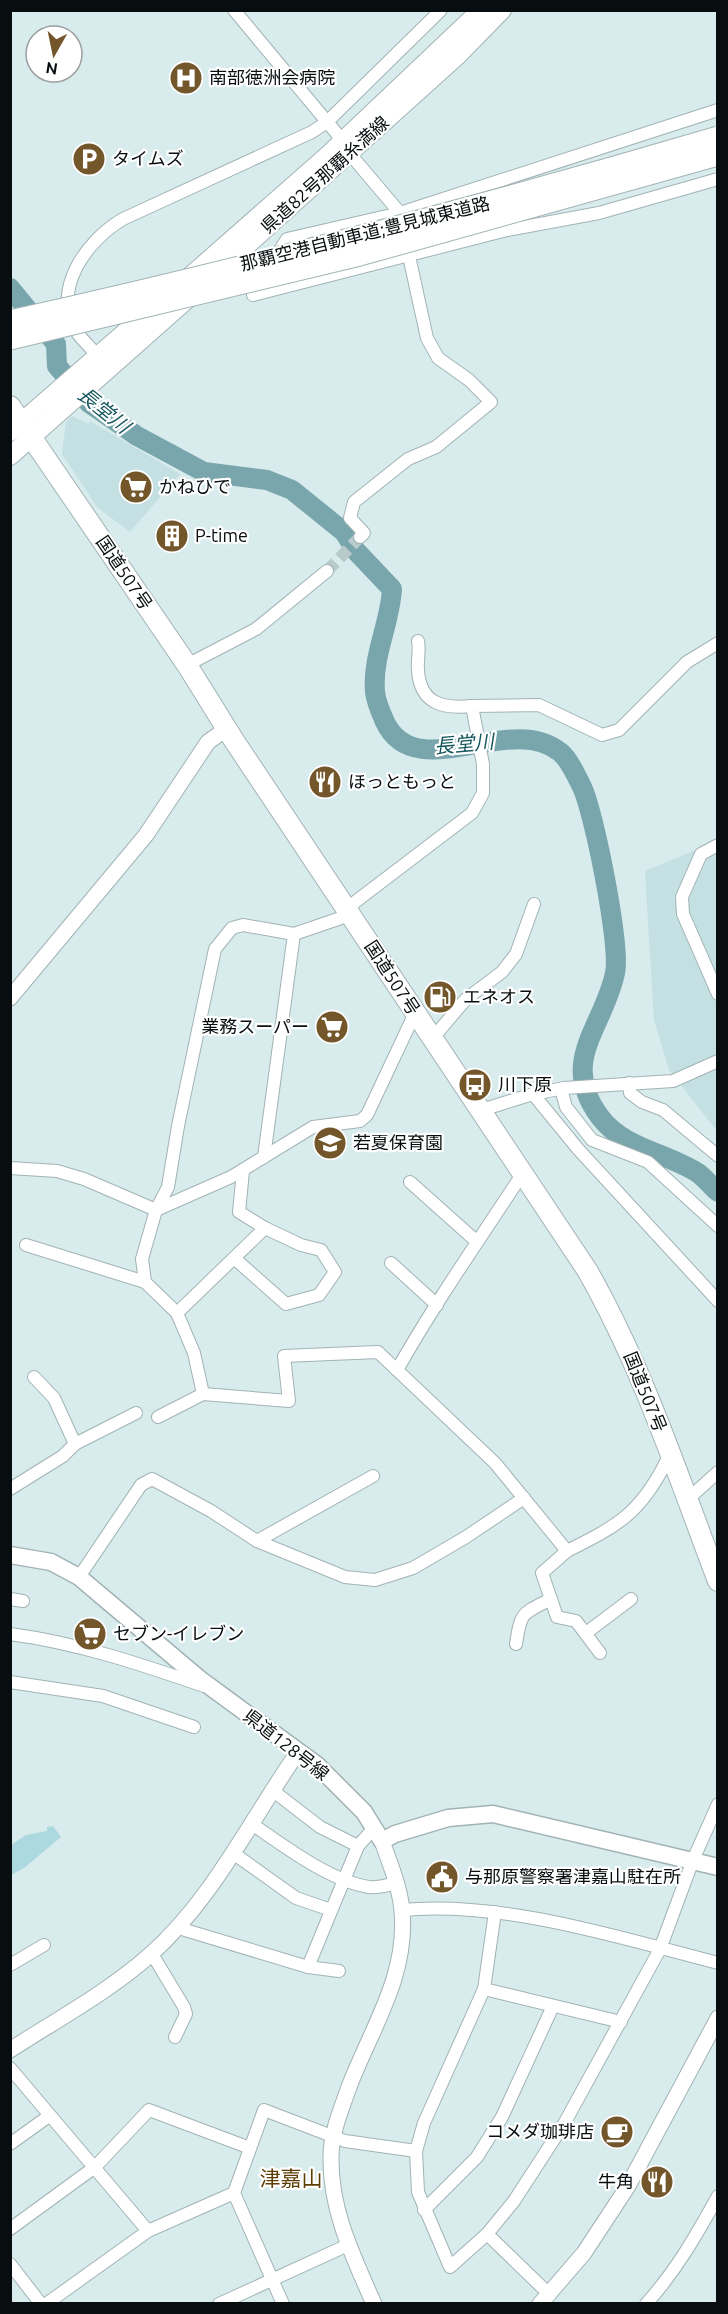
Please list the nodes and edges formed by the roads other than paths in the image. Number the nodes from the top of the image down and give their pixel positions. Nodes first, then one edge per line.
1 (234, 10) edge
2 (441, 10) edge
3 (481, 10) edge
4 (501, 10) edge
5 (717, 110) edge
6 (327, 122) junction
7 (717, 137) edge
8 (346, 147) junction
9 (717, 155) edge
10 (717, 179) edge
11 (400, 213) junction
12 (409, 257) junction
13 (10, 321) edge
14 (10, 339) edge
15 (94, 366) junction
16 (19, 424) edge
17 (10, 456) edge
18 (360, 537) dead end
19 (327, 571) tunnel mouth
20 (418, 641) dead end
21 (717, 643) edge
22 (187, 665) junction
23 (472, 706) junction
24 (226, 729) junction
25 (717, 845) edge
26 (534, 904) dead end
27 (346, 909) junction
28 (294, 934) junction
29 (717, 994) edge
30 (10, 998) edge
31 (415, 1012) junction
32 (432, 1039) junction
33 (717, 1061) edge
34 (626, 1083) junction
35 (562, 1089) junction
36 (534, 1094) junction
37 (481, 1113) junction
38 (717, 1156) edge
39 (264, 1157) junction
40 (10, 1168) edge
41 (243, 1171) junction
42 (521, 1176) junction
43 (410, 1182) dead end
44 (156, 1210) junction
45 (717, 1226) edge
46 (265, 1228) junction
47 (476, 1241) junction
48 (26, 1245) dead end
49 (234, 1258) junction
50 (391, 1263) dead end
51 (145, 1282) junction
52 (717, 1301) edge
53 (437, 1305) junction
54 (177, 1313) junction
55 (397, 1370) junction
56 (34, 1377) dead end
57 (203, 1394) junction
58 (136, 1413) dead end
59 (158, 1417) dead end
60 (75, 1444) junction
61 (672, 1460) junction
62 (717, 1472) edge
63 (373, 1476) dead end
64 (10, 1489) edge
65 (524, 1498) junction
66 (687, 1500) junction
67 (257, 1541) junction
68 (567, 1551) junction
69 (10, 1555) edge
70 (79, 1577) junction
71 (717, 1581) edge
72 (551, 1599) junction
73 (631, 1599) dead end
74 (586, 1633) junction
75 (10, 1634) edge
76 (516, 1644) dead end
77 (600, 1653) dead end
78 (10, 1682) edge
79 (214, 1689) junction
80 (194, 1727) dead end
81 (298, 1752) junction
82 (272, 1790) junction
83 (717, 1804) edge
84 (252, 1824) junction
85 (379, 1834) junction
86 (358, 1846) junction
87 (233, 1853) junction
88 (693, 1860) junction
89 (717, 1867) edge
90 (345, 1879) junction
91 (397, 1883) junction
92 (331, 1910) junction
93 (402, 1910) junction
94 (495, 1912) junction
95 (180, 1925) junction
96 (44, 1945) dead end
97 (660, 1949) junction
98 (152, 1954) junction
99 (717, 1963) edge
100 (10, 1965) edge
101 (308, 1967) junction
102 (339, 1971) dead end
103 (484, 1989) junction
104 (553, 2006) junction
105 (717, 2018) edge
106 (621, 2022) junction
107 (176, 2037) dead end
108 (10, 2050) edge
109 (10, 2068) edge
110 (49, 2116) junction
111 (333, 2136) junction
112 (10, 2144) edge
113 (250, 2148) junction
114 (416, 2151) junction
115 (95, 2167) junction
116 (234, 2193) junction
117 (717, 2196) edge
118 (424, 2210) junction
119 (10, 2229) edge
120 (148, 2231) junction
121 (487, 2234) junction
122 (348, 2245) junction
123 (10, 2264) edge
124 (273, 2278) junction
125 (545, 2299) edge
126 (41, 2304) edge
127 (46, 2304) edge
128 (219, 2304) edge
129 (284, 2304) edge
130 (374, 2304) edge
131 (646, 2304) edge

1 - 6 street
2 - 6 street
3 - 8 main road, 県道82号那覇糸満線
4 - 8 main road, 県道82号那覇糸満線
5 - 11 street
6 - 8 street
6 - 15 street
7 - 13 highway, 那覇空港自動車道;豊見城東道路, bridge
8 - 11 street
8 - 15 main road, 県道82号那覇糸満線
9 - 14 highway, 那覇空港自動車道;豊見城東道路, bridge
10 - 12 street
11 - 12 street
11 - 12 street
12 - 18 street
15 - 16 main road, 県道82号那覇糸満線
16 - 17 main road, 県道82号那覇糸満線
16 - 22 highway, 国道507号
19 - 22 street
20 - 23 street
21 - 23 street
22 - 24 highway, 国道507号
23 - 27 street
24 - 27 highway, 国道507号
24 - 30 street
25 - 29 street
26 - 32 street
27 - 28 street
27 - 31 highway, 国道507号
28 - 39 street
28 - 44 street
31 - 32 highway, 国道507号
31 - 39 street
32 - 37 highway, 国道507号
33 - 34 street
34 - 35 street
34 - 38 street
35 - 36 street
35 - 45 street
36 - 37 street
36 - 52 street
37 - 42 highway, 国道507号
39 - 41 street
40 - 44 street
41 - 44 street
41 - 46 street
42 - 47 street
42 - 61 highway, 国道507号
43 - 47 street
44 - 51 street
46 - 49 street
46 - 49 street
47 - 53 street
48 - 51 street
49 - 54 street
50 - 53 street
51 - 54 street
53 - 55 street
54 - 57 street
55 - 57 street
55 - 65 street
56 - 60 street
57 - 59 street
58 - 60 street
60 - 64 street
61 - 66 highway, 国道507号
61 - 68 street
62 - 66 street
63 - 67 street
65 - 67 street
65 - 68 street
66 - 71 highway, 国道507号
67 - 70 street
68 - 72 street
69 - 70 main road, 県道128号線
70 - 79 main road, 県道128号線
72 - 74 street
72 - 76 street
73 - 74 street
74 - 77 street
75 - 79 street
78 - 80 street
79 - 81 main road, 県道128号線
81 - 82 street
81 - 85 main road, 県道128号線
82 - 84 street
82 - 86 street
83 - 88 street
84 - 87 street
84 - 90 street
85 - 86 street
85 - 88 main road
85 - 91 street
86 - 90 street
87 - 92 street
87 - 95 street
88 - 89 main road
88 - 97 street
90 - 91 street
90 - 92 street
91 - 93 street
92 - 101 street
93 - 94 street
93 - 111 street
94 - 97 street
94 - 103 street
95 - 98 street
95 - 101 street
96 - 100 street
97 - 99 street
97 - 106 street
98 - 107 street
98 - 108 street
101 - 102 street
103 - 104 street
103 - 114 street
104 - 106 street
104 - 118 street
105 - 125 street
106 - 121 street
109 - 110 street
110 - 112 street
110 - 115 street
111 - 113 street
111 - 114 street
111 - 122 street
113 - 115 street
113 - 116 street
114 - 118 street
115 - 119 street
115 - 120 street
116 - 120 street
116 - 124 street
117 - 131 street
118 - 121 street
120 - 127 street
121 - 125 street
122 - 124 street
122 - 130 street
123 - 126 street
124 - 128 street
124 - 129 street

